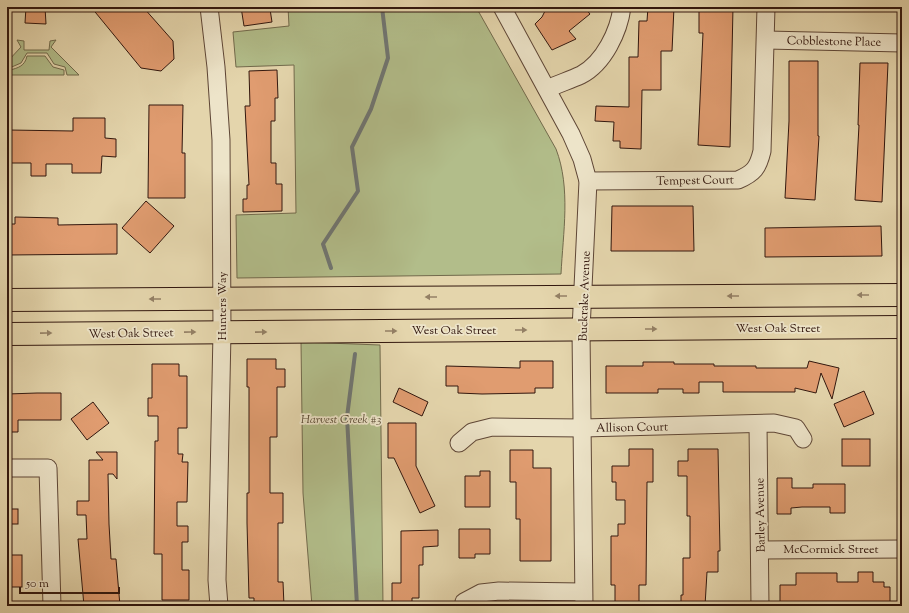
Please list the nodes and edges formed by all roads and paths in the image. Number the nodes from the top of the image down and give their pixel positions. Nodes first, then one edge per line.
1 (209, 7) edge
2 (502, 7) edge
3 (622, 7) edge
4 (766, 7) edge
5 (766, 40) junction
6 (902, 43) edge
7 (547, 89) junction
8 (588, 181) junction
9 (902, 295) edge
10 (584, 296) junction
11 (222, 299) junction
12 (7, 300) edge
13 (902, 327) edge
14 (581, 330) junction
15 (222, 332) junction
16 (7, 334) edge
17 (758, 424) junction
18 (583, 428) junction
19 (803, 439) dead end
20 (459, 443) dead end
21 (7, 468) edge
22 (902, 549) edge
23 (760, 550) junction
24 (584, 599) edge
25 (464, 602) dead end
26 (52, 606) edge
27 (219, 606) edge
28 (760, 606) edge

1 - 11 street, Hunters Way
2 - 7 street, Buckrake Avenue
3 - 7 street
4 - 5 street, Tempest Court
5 - 6 street, Cobblestone Place
5 - 8 street, Tempest Court
7 - 8 street, Buckrake Avenue
8 - 10 street, Buckrake Avenue
9 -> 10 main road
10 -> 11 main road
10 - 14 street, Buckrake Avenue
11 -> 12 main road
11 - 15 street, Hunters Way
14 -> 13 main road, West Oak Street
15 -> 14 main road, West Oak Street
14 - 18 street, Buckrake Avenue
16 -> 15 main road, West Oak Street
15 - 27 street, Hunters Way
17 - 18 street, Allison Court
17 - 19 street, Allison Court
17 - 23 street, Barley Avenue
18 - 20 street, Allison Court
18 - 24 street, Buckrake Avenue
21 - 26 street
22 - 23 street, McCormick Street
23 - 28 street, Barley Avenue
24 - 25 street

